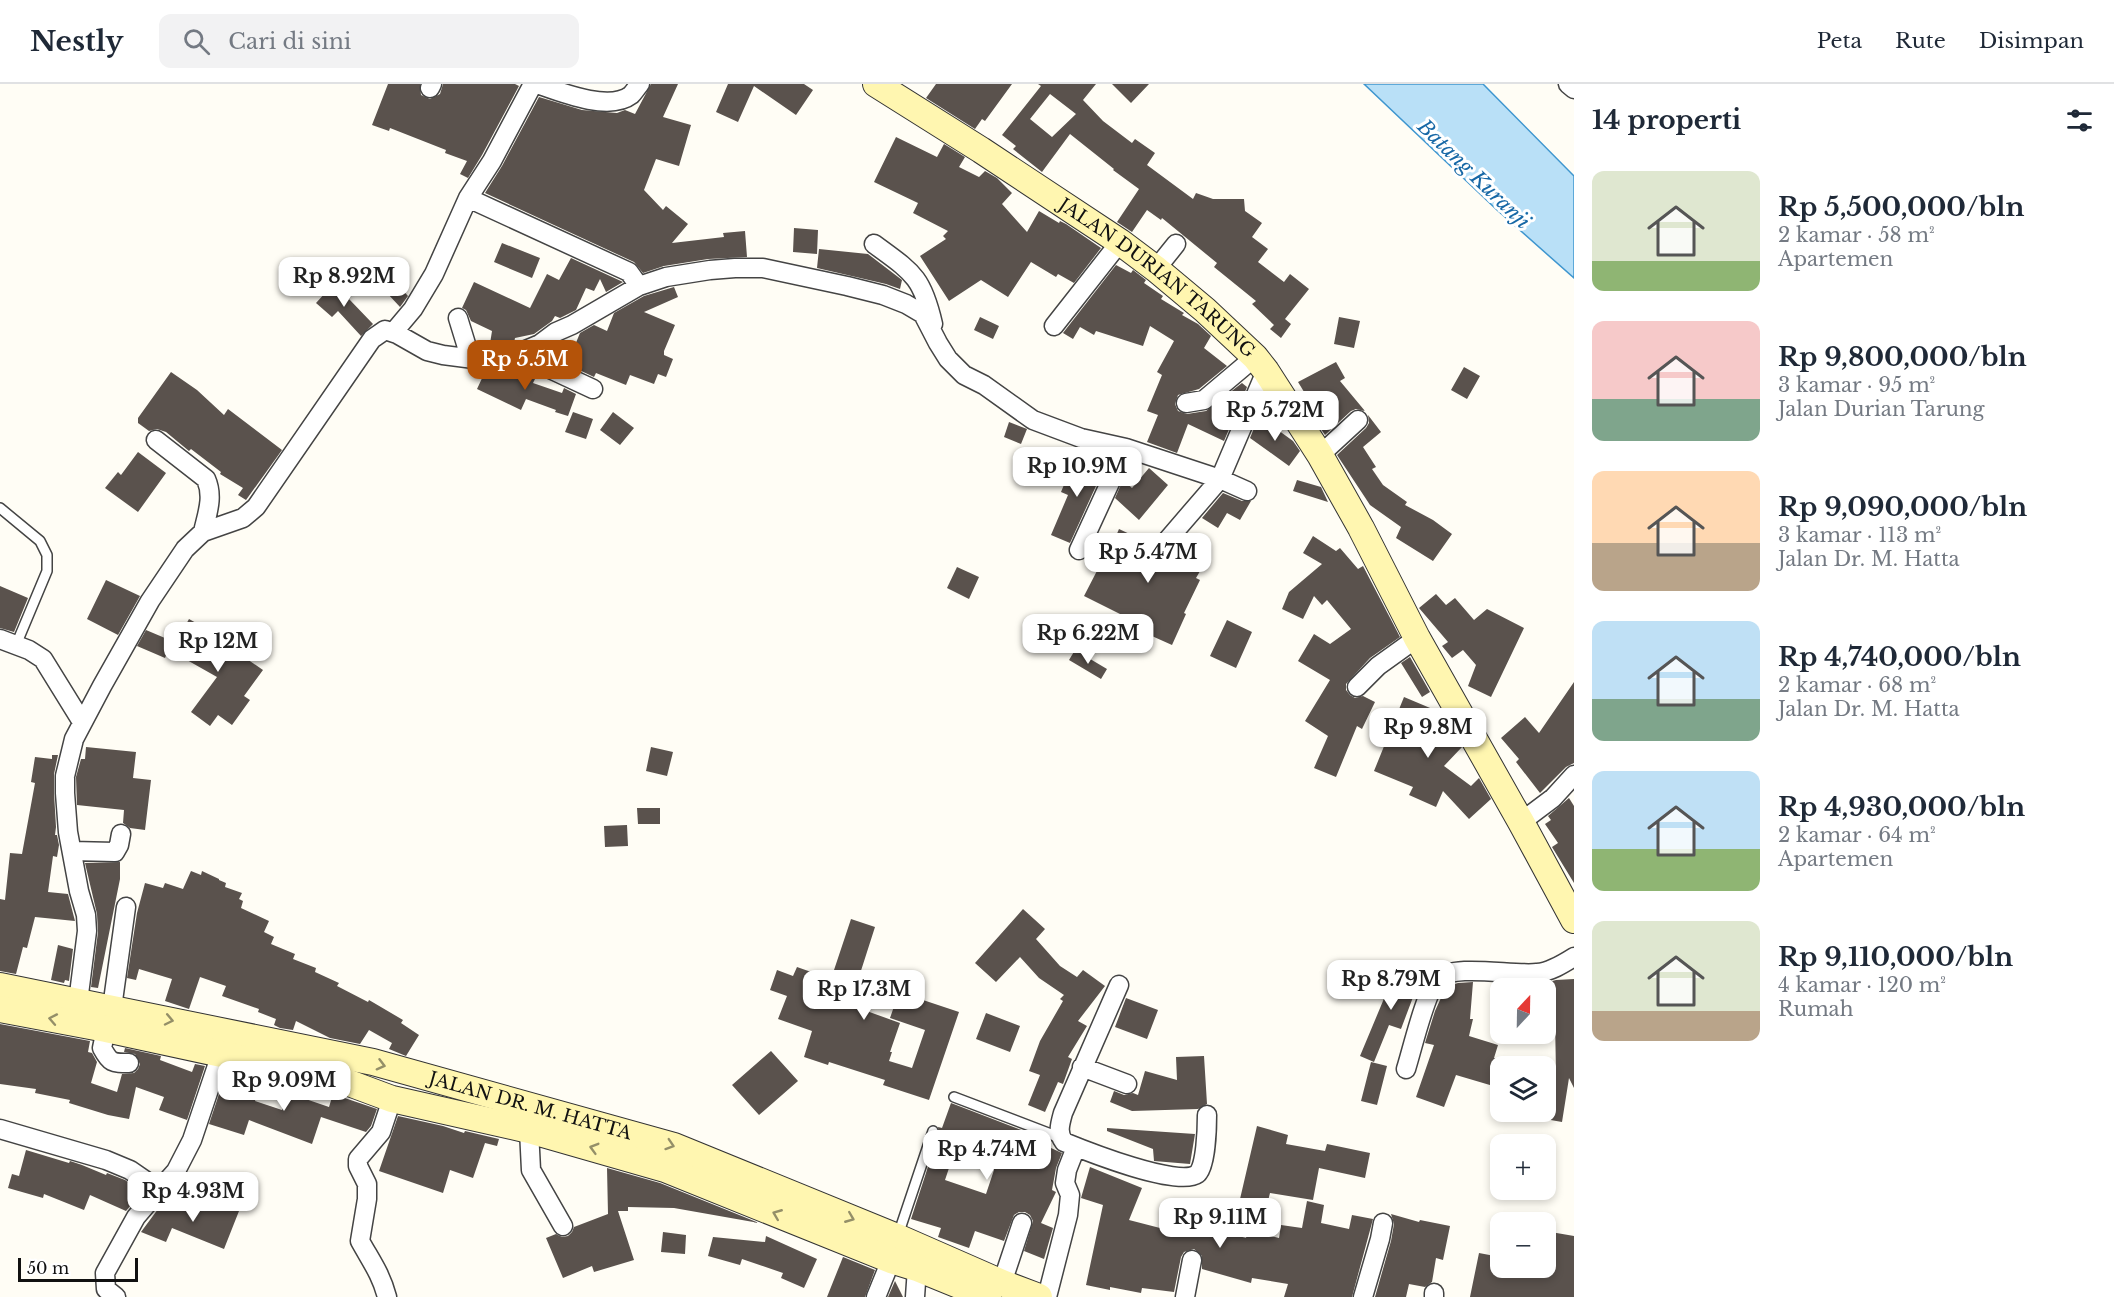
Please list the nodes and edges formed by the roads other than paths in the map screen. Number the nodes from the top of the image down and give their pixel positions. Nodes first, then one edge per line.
1 (535, 84) edge
2 (587, 84) edge
3 (876, 84) edge
4 (1568, 84) edge
5 (635, 85) edge
6 (1574, 89) edge
7 (573, 97) junction
8 (468, 198) junction
9 (1120, 242) junction
10 (874, 244) dead end
11 (1176, 244) dead end
12 (1156, 269) junction
13 (639, 286) junction
14 (458, 318) dead end
15 (1054, 326) dead end
16 (397, 334) junction
17 (938, 343) junction
18 (518, 354) junction
19 (470, 357) junction
20 (1260, 364) junction
21 (593, 389) dead end
22 (1186, 403) dead end
23 (1358, 420) dead end
24 (156, 440) dead end
25 (1126, 448) junction
26 (1320, 455) junction
27 (1220, 479) junction
28 (1247, 491) dead end
29 (0, 508) edge
30 (203, 532) junction
31 (1164, 544) dead end
32 (1079, 550) dead end
33 (1417, 638) junction
34 (8, 642) edge
35 (1357, 687) dead end
36 (82, 722) junction
37 (1574, 775) edge
38 (1521, 822) junction
39 (121, 834) dead end
40 (72, 851) junction
41 (126, 907) dead end
42 (1574, 920) edge
43 (1574, 957) edge
44 (1119, 985) dead end
45 (0, 986) edge
46 (78, 1002) junction
47 (0, 1009) edge
48 (109, 1018) junction
49 (221, 1054) junction
50 (129, 1063) dead end
51 (1082, 1067) junction
52 (1406, 1069) dead end
53 (1127, 1084) dead end
54 (954, 1097) dead end
55 (392, 1099) junction
56 (1207, 1115) dead end
57 (0, 1129) edge
58 (529, 1130) junction
59 (933, 1131) dead end
60 (1070, 1145) junction
61 (164, 1184) junction
62 (225, 1200) dead end
63 (1022, 1223) dead end
64 (1383, 1223) dead end
65 (563, 1226) dead end
66 (894, 1249) junction
67 (1192, 1260) dead end
68 (917, 1268) junction
69 (995, 1290) edge
70 (116, 1297) edge
71 (387, 1297) edge
72 (876, 1297) edge
73 (915, 1297) edge
74 (1040, 1297) edge
75 (1047, 1297) edge
76 (1185, 1297) edge
77 (1363, 1297) edge

1 - 7 street
1 - 8 street
2 - 7 street
3 - 9 main road, JALAN DURIAN TARUNG
4 - 6 street
5 - 7 street
8 - 13 street
8 - 16 street
9 - 12 main road, JALAN DURIAN TARUNG
9 - 15 street
10 - 17 street
11 - 12 street
12 - 20 main road, JALAN DURIAN TARUNG
13 - 17 street
13 - 18 street
14 - 19 street
16 - 19 street
16 - 30 street
17 - 25 street
18 - 19 street
18 - 21 street
20 - 22 street
20 - 26 main road, JALAN DURIAN TARUNG
20 - 27 street
23 - 26 street
24 - 30 street
25 - 27 street
25 - 32 street
26 - 33 main road, JALAN DURIAN TARUNG
27 - 28 street
27 - 31 street
29 - 34 lane
30 - 36 street
33 - 35 street
33 - 38 main road, JALAN DURIAN TARUNG
34 - 36 street
36 - 40 street
37 - 38 street
38 - 42 main road, JALAN DURIAN TARUNG
39 - 40 street
40 - 46 street
41 - 48 street
43 - 52 street
44 - 51 street
45 - 46 main road, JALAN DR. M. HATTA
46 - 48 main road, JALAN DR. M. HATTA
48 -> 47 main road, JALAN DR. M. HATTA
48 - 49 main road, JALAN DR. M. HATTA
48 - 50 street
48 -> 66 main road, JALAN DR. M. HATTA
49 - 55 main road, JALAN DR. M. HATTA
49 - 61 street
51 - 53 street
51 - 60 street
54 - 60 lane
55 - 58 main road, JALAN DR. M. HATTA
55 - 71 street
56 - 60 street
57 - 61 street
58 - 65 street
66 -> 58 main road, JALAN DR. M. HATTA
59 - 66 lane
60 - 75 street
61 - 62 street
61 - 70 street
63 - 69 street
64 - 77 street
66 - 68 main road, JALAN DR. M. HATTA
66 - 69 main road, JALAN DR. M. HATTA
66 - 72 street
67 - 76 street
68 - 69 main road, JALAN DR. M. HATTA
68 - 73 street
69 - 74 main road, JALAN DR. M. HATTA

